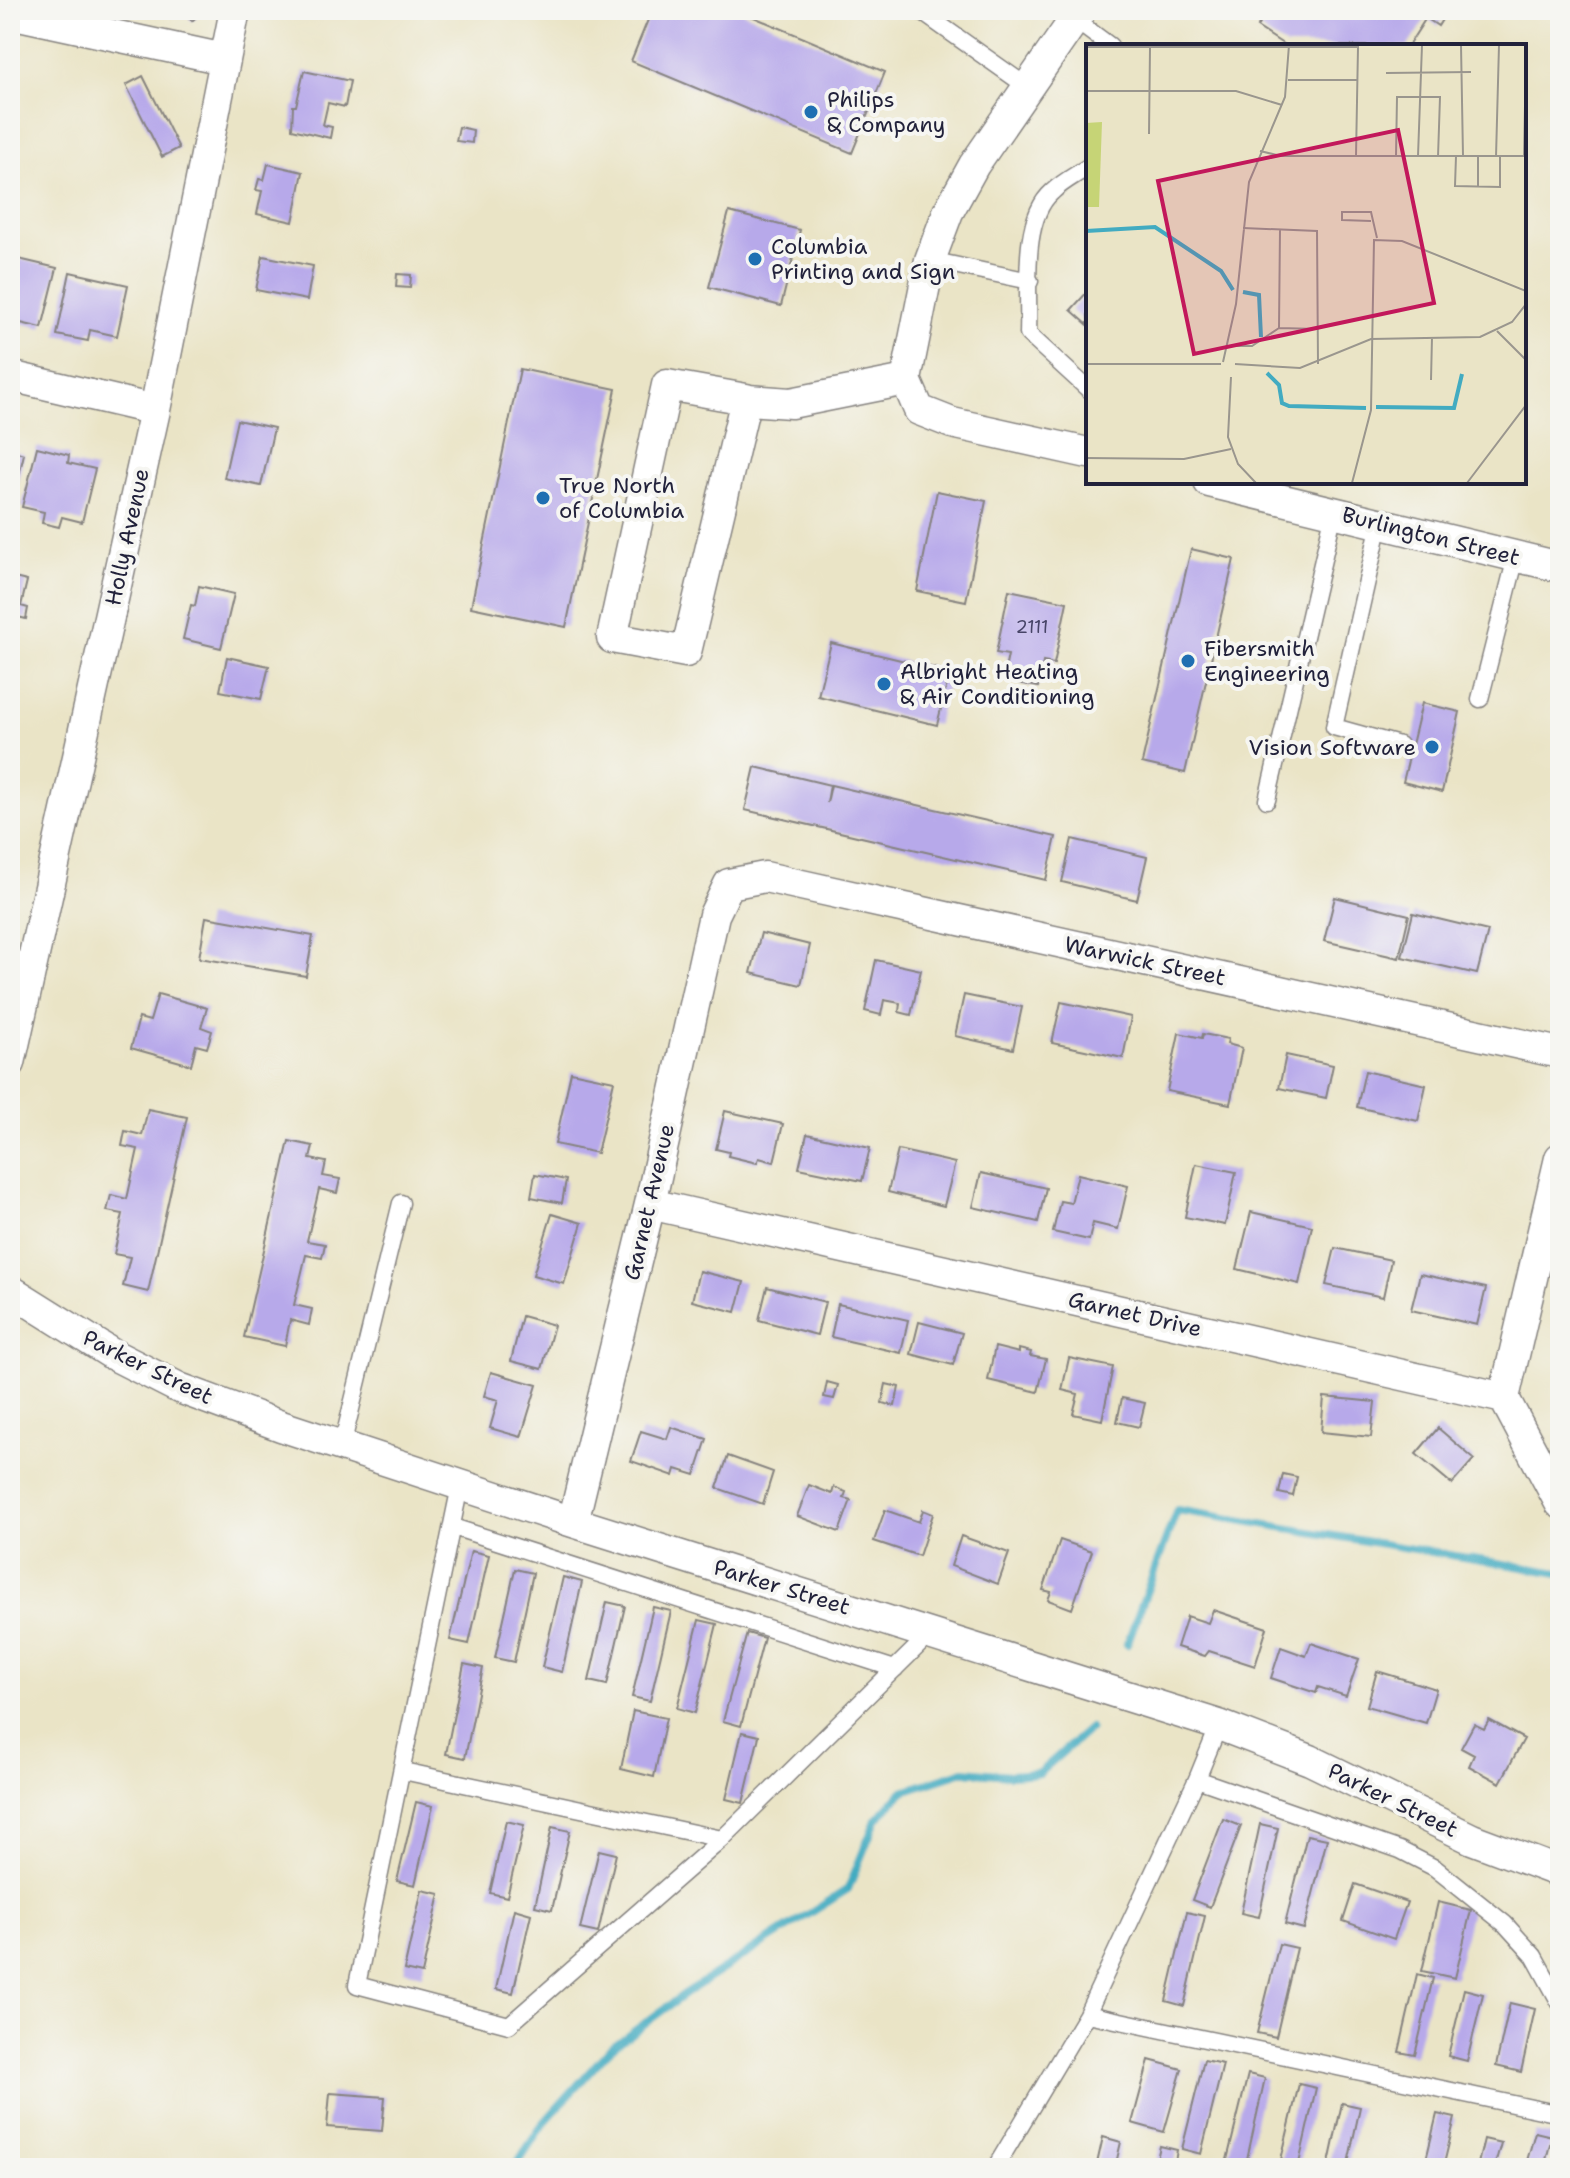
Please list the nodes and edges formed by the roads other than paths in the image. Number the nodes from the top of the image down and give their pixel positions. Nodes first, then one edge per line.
1 (235, 10) edge
2 (919, 10) edge
3 (10, 13) edge
4 (1078, 15) edge
5 (943, 16) edge
6 (1108, 44) edge
7 (224, 59) junction
8 (1029, 88) junction
9 (1086, 168) edge
10 (930, 260) junction
11 (1030, 281) junction
12 (10, 376) edge
13 (906, 380) junction
14 (1086, 387) edge
15 (746, 399) junction
16 (155, 410) junction
17 (1086, 453) edge
18 (1217, 484) edge
19 (1334, 512) junction
20 (1380, 523) junction
21 (1516, 557) junction
22 (1560, 567) edge
23 (1480, 699) dead end
24 (1399, 745) dead end
25 (1267, 800) dead end
26 (729, 884) joint
27 (1560, 1053) edge
28 (10, 1063) edge
29 (1560, 1158) edge
30 (401, 1203) dead end
31 (650, 1204) junction
32 (10, 1290) edge
33 (1504, 1398) junction
34 (342, 1446) junction
35 (460, 1486) junction
36 (1560, 1503) edge
37 (573, 1522) junction
38 (453, 1527) junction
39 (931, 1633) junction
40 (895, 1669) junction
41 (1219, 1725) junction
42 (403, 1771) junction
43 (1197, 1779) junction
44 (722, 1839) junction
45 (1560, 1872) edge
46 (1560, 2003) edge
47 (1087, 2014) junction
48 (1560, 2114) edge
49 (995, 2168) edge

1 - 7 street, Holly Avenue
2 - 5 lane
3 - 7 street
4 - 6 lane
4 - 8 street
5 - 8 lane
7 - 16 street, Holly Avenue
8 - 10 street
9 - 11 lane
10 - 11 lane
10 - 13 street
11 - 14 lane
12 - 16 street
13 - 15 street
13 - 17 street
15 - 15 street
16 - 28 street, Holly Avenue
18 - 19 street, Burlington Street
19 - 20 street, Burlington Street
19 - 25 lane
20 - 21 street, Burlington Street
20 - 24 lane
21 - 22 street, Burlington Street
21 - 23 lane
26 - 27 street, Warwick Street
26 - 31 street, Garnet Avenue
29 - 33 street
30 - 34 lane
31 - 33 street, Garnet Drive
31 - 37 street, Garnet Avenue
32 - 34 street, Parker Street
33 - 36 street
34 - 35 street, Parker Street
35 - 37 street, Parker Street
35 - 38 lane
37 - 39 street, Parker Street
38 - 40 lane
38 - 42 lane
39 - 40 lane
39 - 41 street, Parker Street
40 - 44 lane
41 - 43 lane
41 - 45 street, Parker Street
42 - 44 lane
42 - 44 lane
43 - 46 lane
43 - 47 lane
47 - 48 lane
47 - 49 lane

